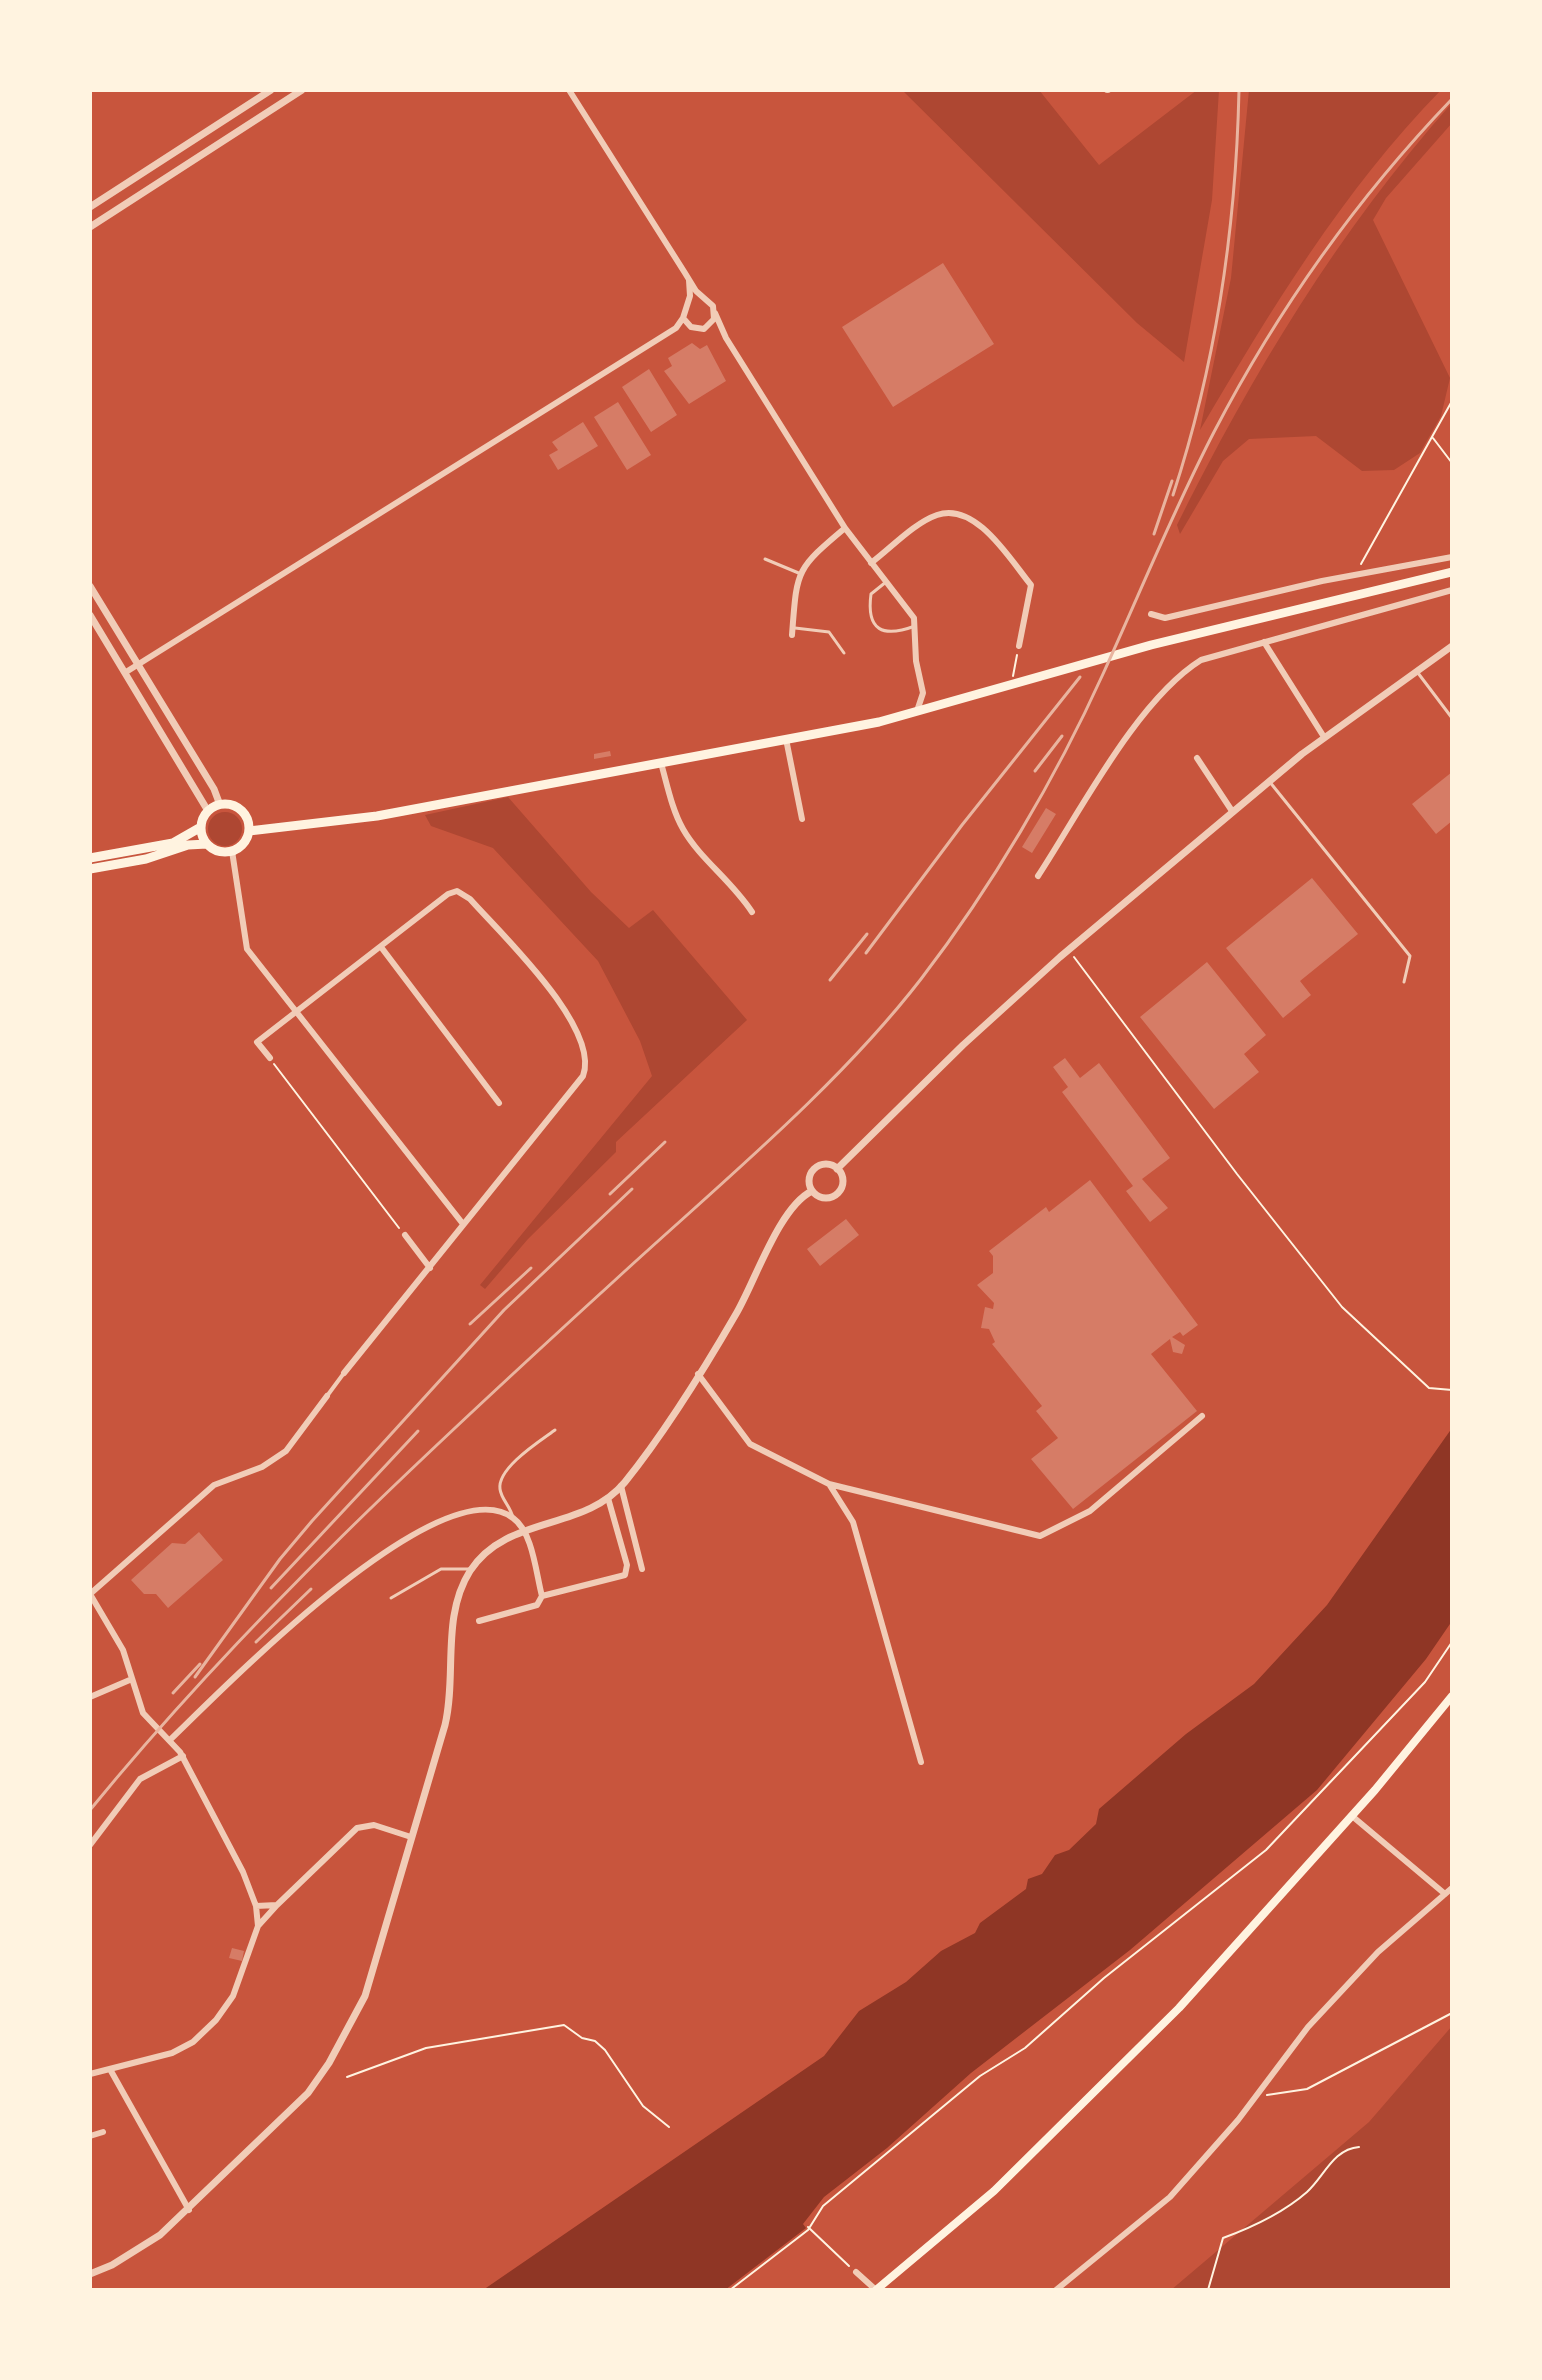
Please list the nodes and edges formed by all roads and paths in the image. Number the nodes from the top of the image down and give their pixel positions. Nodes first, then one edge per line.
1 (271, 90) edge
2 (302, 90) edge
3 (569, 90) edge
4 (90, 207) edge
5 (90, 227) edge
6 (689, 280) junction
7 (703, 297) junction
8 (688, 301) junction
9 (715, 313) junction
10 (683, 318) junction
11 (688, 325) junction
12 (676, 328) junction
13 (701, 329) junction
14 (726, 338) junction
15 (1452, 401) edge
16 (1432, 436) junction
17 (1452, 463) edge
18 (845, 528) junction
19 (1452, 557) edge
20 (765, 559) dead end
21 (871, 563) junction
22 (1452, 572) edge
23 (801, 574) junction
24 (1355, 576) junction
25 (886, 582) junction
26 (90, 586) edge
27 (1452, 590) edge
28 (1151, 614) dead end
29 (90, 615) edge
30 (915, 626) junction
31 (792, 631) joint
32 (1264, 642) junction
33 (1019, 646) joint
34 (1452, 646) edge
35 (844, 653) dead end
36 (140, 664) junction
37 (1416, 670) junction
38 (126, 672) junction
39 (1011, 685) junction
40 (923, 693) junction
41 (941, 706) junction
42 (914, 713) junction
43 (1452, 718) edge
44 (1324, 737) junction
45 (786, 739) junction
46 (1197, 758) dead end
47 (661, 763) junction
48 (1269, 781) junction
49 (220, 805) junction
50 (208, 811) junction
51 (1232, 811) junction
52 (802, 819) dead end
53 (201, 827) junction
54 (249, 831) junction
55 (207, 844) junction
56 (232, 851) junction
57 (90, 858) edge
58 (90, 869) edge
59 (1038, 876) dead end
60 (752, 912) dead end
61 (381, 947) junction
62 (1068, 950) junction
63 (1404, 982) dead end
64 (298, 1011) junction
65 (270, 1058) joint
66 (499, 1103) dead end
67 (837, 1169) junction
68 (812, 1191) junction
69 (463, 1224) junction
70 (405, 1235) joint
71 (430, 1268) junction
72 (344, 1373) joint
73 (698, 1374) junction
74 (1452, 1390) edge
75 (327, 1396) joint
76 (1202, 1416) dead end
77 (555, 1430) dead end
78 (829, 1484) junction
79 (621, 1486) junction
80 (608, 1498) junction
81 (513, 1518) junction
82 (524, 1529) junction
83 (472, 1569) junction
84 (642, 1569) dead end
85 (90, 1594) edge
86 (542, 1596) junction
87 (391, 1598) dead end
88 (479, 1621) dead end
89 (1452, 1642) edge
90 (132, 1679) junction
91 (1452, 1696) edge
92 (90, 1697) edge
93 (170, 1740) junction
94 (183, 1756) junction
95 (921, 1762) dead end
96 (1352, 1816) junction
97 (411, 1837) junction
98 (90, 1845) edge
99 (1452, 1888) edge
100 (1445, 1894) junction
101 (277, 1905) junction
102 (256, 1906) junction
103 (258, 1926) junction
104 (1452, 2013) edge
105 (111, 2071) junction
106 (90, 2074) edge
107 (347, 2077) dead end
108 (1254, 2097) junction
109 (669, 2127) dead end
110 (103, 2132) dead end
111 (90, 2136) edge
112 (1359, 2147) dead end
113 (189, 2210) junction
114 (808, 2227) junction
115 (856, 2272) joint
116 (90, 2274) edge
117 (730, 2290) edge
118 (876, 2290) edge
119 (1056, 2290) edge
120 (1208, 2290) edge

1 - 4 street
2 - 5 street
3 - 6 street
6 - 7 street
6 - 8 street
7 - 8 street
7 - 9 street
8 - 10 street
9 - 13 street
9 - 14 street
10 - 11 street
10 - 12 street
11 - 12 street
11 - 13 street
12 - 36 street
13 - 14 street
14 - 18 street
15 - 16 path
16 - 17 path
16 - 24 path
18 - 21 street
18 - 23 street
19 - 24 street
20 - 23 lane
21 - 25 street
21 - 33 street
22 - 39 main road
23 - 31 street
24 - 28 street
25 - 30 street
25 - 30 lane
26 - 36 street
27 - 32 street
29 - 38 street
30 - 40 street
31 - 35 lane
32 - 44 street
32 - 59 street
33 - 39 path
34 - 37 street
36 - 38 street
36 - 49 street
37 - 43 lane
37 - 44 street
38 - 50 street
39 - 41 main road
40 - 41 street
40 - 42 street
41 - 42 main road
42 - 45 main road
44 - 48 street
45 - 47 main road
45 - 52 street
46 - 51 street
47 - 54 main road
47 - 60 street
48 - 51 street
48 - 63 lane
49 - 50 main road
49 - 54 main road
50 - 53 main road
51 - 62 street
53 - 55 main road
53 - 57 main road
54 - 56 main road
55 - 56 main road
55 - 58 main road
56 - 64 street
61 - 64 street
61 - 66 street
61 - 69 street
62 - 67 street
62 - 74 path
64 - 65 street
64 - 69 street
65 - 70 path
67 - 68 street
67 - 68 street
68 - 73 street
69 - 71 street
70 - 71 street
71 - 72 street
72 - 75 street
73 - 78 street
73 - 79 street
75 - 85 street
76 - 78 street
77 - 81 lane
78 - 95 street
79 - 80 street
79 - 84 street
80 - 82 street
80 - 86 street
81 - 82 street
81 - 93 street
82 - 83 street
82 - 86 street
83 - 87 lane
83 - 97 street
85 - 90 street
86 - 88 street
89 - 114 path
90 - 92 street
90 - 93 street
91 - 96 main road
93 - 94 street
94 - 98 street
94 - 102 street
96 - 100 street
96 - 118 main road
97 - 101 street
97 - 113 street
99 - 100 street
100 - 108 street
101 - 102 street
101 - 103 street
102 - 103 street
103 - 105 street
104 - 108 path
105 - 106 street
105 - 113 street
107 - 109 path
108 - 119 street
110 - 111 street
112 - 120 path
113 - 116 street
114 - 115 path
114 - 117 path
115 - 118 street

